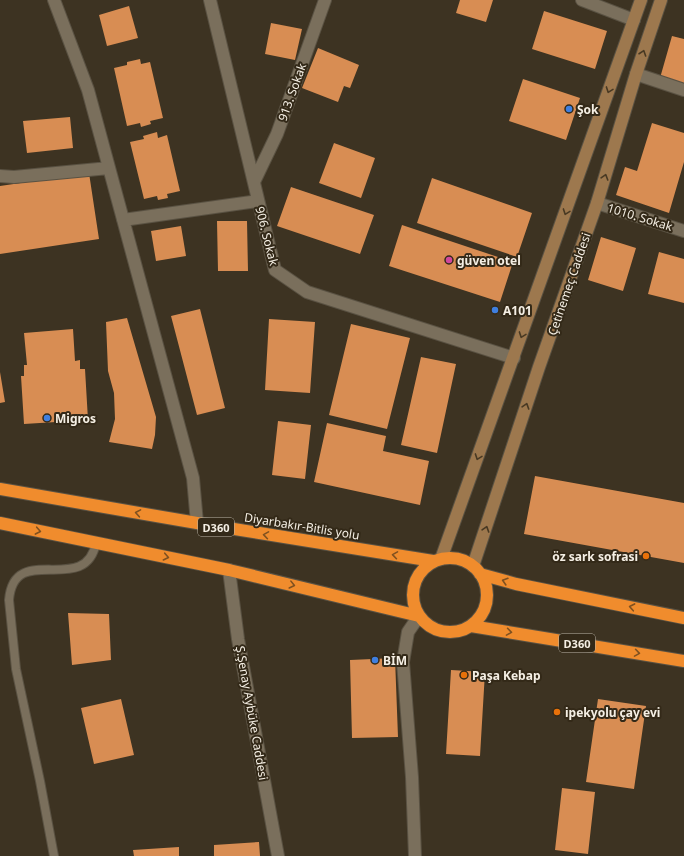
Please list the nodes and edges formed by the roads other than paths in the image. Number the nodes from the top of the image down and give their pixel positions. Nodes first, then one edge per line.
1 (54, 0) edge
2 (210, 0) edge
3 (326, 0) edge
4 (582, 0) edge
5 (641, 0) edge
6 (661, 0) edge
7 (634, 20) junction
8 (636, 74) junction
9 (684, 90) edge
10 (109, 168) junction
11 (0, 176) edge
12 (254, 182) junction
13 (258, 201) junction
14 (597, 203) junction
15 (123, 220) junction
16 (684, 231) edge
17 (514, 358) junction
18 (0, 489) edge
19 (0, 523) edge
20 (197, 524) junction
21 (96, 543) junction
22 (437, 560) junction
23 (229, 570) junction
24 (477, 570) junction
25 (419, 616) junction
26 (684, 618) edge
27 (471, 626) junction
28 (684, 661) edge
29 (54, 856) edge
30 (278, 856) edge
31 (415, 856) edge

1 - 10 street
2 - 12 street, 906. Sokak
3 - 12 street, 913. Sokak
4 - 7 street
5 - 7 main road
8 -> 6 main road, Çetinemeç Caddesi
7 -> 17 main road
8 - 9 street
14 -> 8 main road, Çetinemeç Caddesi
10 - 11 street
10 - 15 street
12 - 13 street, 906. Sokak
13 - 15 street
13 - 17 street, 906. Sokak
14 - 16 street, 1010. Sokak
24 -> 14 main road, Çetinemeç Caddesi
15 - 20 street
17 -> 22 main road
20 -> 18 highway, Diyarbakır-Bitlis yolu / D360
19 -> 21 highway
22 -> 20 highway, Diyarbakır-Bitlis yolu / D360
21 -> 23 highway
21 - 29 lane
22 - 24 highway
22 - 25 highway
23 -> 25 highway
23 - 30 street, Ş.Şenay Aybüke Caddesi
26 -> 24 highway
24 - 27 highway
25 - 27 highway
25 - 31 street
27 -> 28 highway, D360

